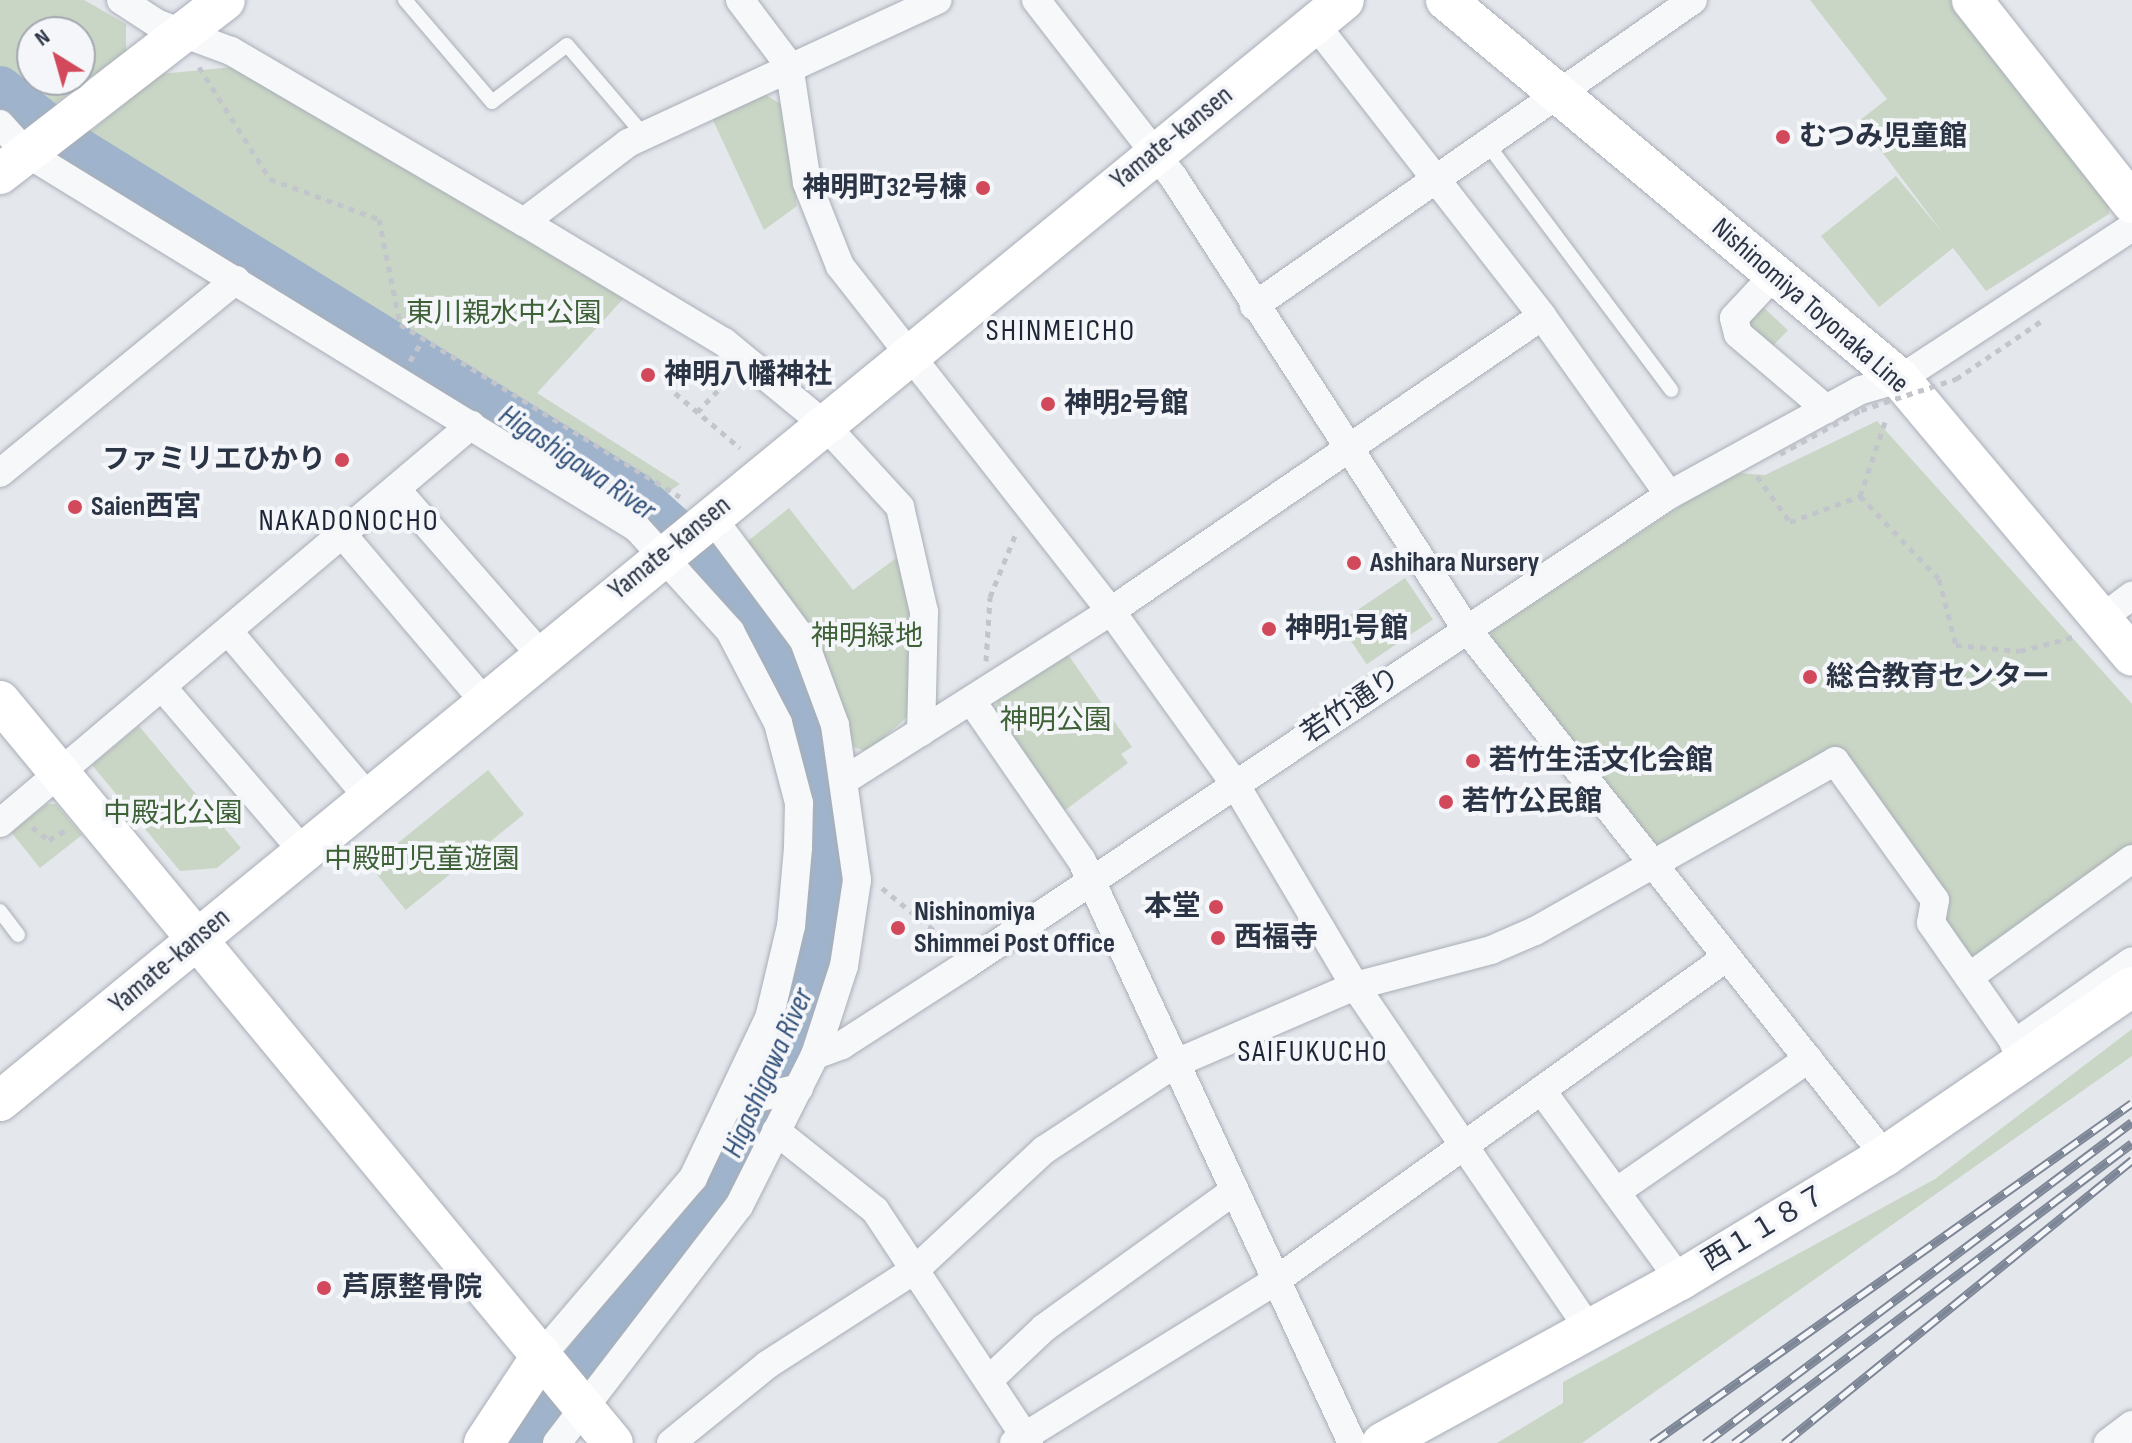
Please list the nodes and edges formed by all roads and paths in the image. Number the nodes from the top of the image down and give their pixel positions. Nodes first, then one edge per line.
1 (121, 0) edge
2 (225, 0) edge
3 (405, 0) edge
4 (740, 0) edge
5 (938, 0) edge
6 (1036, 0) edge
7 (1446, 0) edge
8 (1693, 0) edge
9 (1972, 0) edge
10 (1323, 10) edge
11 (193, 49) junction
12 (789, 65) junction
13 (1564, 94) junction
14 (644, 135) junction
15 (1488, 145) junction
16 (16, 148) edge
17 (1153, 151) junction
18 (1437, 180) junction
19 (2132, 203) edge
20 (524, 222) junction
21 (2132, 227) edge
22 (1775, 274) junction
23 (236, 280) junction
24 (1254, 306) junction
25 (1542, 316) junction
26 (2040, 322) dead end
27 (909, 353) junction
28 (748, 359) junction
29 (1900, 379) junction
30 (1671, 390) dead end
31 (675, 393) dead end
32 (1826, 409) junction
33 (697, 412) junction
34 (1886, 419) dead end
35 (824, 424) junction
36 (471, 425) junction
37 (1350, 446) junction
38 (740, 448) dead end
39 (1780, 454) dead end
40 (1753, 470) dead end
41 (0, 473) edge
42 (396, 489) junction
43 (1669, 495) junction
44 (1860, 496) junction
45 (1026, 506) junction
46 (697, 511) junction
47 (343, 535) junction
48 (666, 551) junction
49 (1111, 611) junction
50 (2106, 616) edge
51 (1465, 627) junction
52 (229, 632) junction
53 (540, 654) junction
54 (2132, 655) edge
55 (163, 688) junction
56 (981, 697) junction
57 (483, 700) junction
58 (0, 701) edge
59 (921, 732) junction
60 (61, 770) junction
61 (848, 778) junction
62 (1235, 784) junction
63 (367, 796) junction
64 (6, 818) edge
65 (77, 823) dead end
66 (302, 850) junction
67 (2132, 859) edge
68 (1652, 865) junction
69 (857, 880) junction
70 (1090, 883) junction
71 (0, 911) edge
72 (18, 935) dead end
73 (201, 937) junction
74 (1727, 957) junction
75 (2132, 961) edge
76 (966, 965) junction
77 (1969, 977) junction
78 (1355, 986) junction
79 (2132, 987) edge
80 (2021, 1053) junction
81 (815, 1055) junction
82 (1808, 1059) junction
83 (1176, 1063) junction
84 (794, 1090) junction
85 (1542, 1091) junction
86 (0, 1101) edge
87 (738, 1102) junction
88 (776, 1131) junction
89 (1468, 1145) junction
90 (1885, 1156) junction
91 (1234, 1191) junction
92 (1616, 1192) junction
93 (916, 1269) junction
94 (1680, 1280) junction
95 (1275, 1281) junction
96 (1590, 1331) junction
97 (547, 1361) junction
98 (991, 1378) junction
99 (580, 1403) junction
100 (2132, 1425) edge
101 (1023, 1441) edge
102 (484, 1443) edge
103 (557, 1443) edge
104 (613, 1443) edge
105 (671, 1443) edge
106 (1352, 1443) edge
107 (1382, 1443) edge
108 (2108, 1443) edge

1 - 11 street
2 - 11 street
3 - 14 lane
4 - 12 street
5 - 12 street
6 - 17 street
7 - 13 street, Nishinomiya Toyonaka Line
8 - 13 street
9 - 19 street
10 - 17 street, Yamate-kansen
10 - 18 street
11 - 16 street
11 - 20 street
11 - 46 path
12 - 14 street
12 - 27 street
13 - 15 street
13 - 22 street, Nishinomiya Toyonaka Line
14 - 20 street
15 - 18 street
15 - 30 lane
16 - 23 street
17 - 24 street
17 - 27 street, Yamate-kansen
18 - 24 street
18 - 25 street
20 - 28 street
21 - 29 street, 若竹通り
22 - 29 street, Nishinomiya Toyonaka Line
22 - 32 street
23 - 36 street
23 - 41 street
24 - 37 street
25 - 37 street
25 - 43 street
26 - 39 path, bridge
27 - 35 street, Yamate-kansen
27 - 45 street
28 - 33 path
28 - 35 street
29 - 32 street, 若竹通り
29 - 50 street, Nishinomiya Toyonaka Line
31 - 33 path
32 - 43 street, 若竹通り
33 - 38 path
34 - 44 path
35 - 46 street, Yamate-kansen
35 - 59 street
36 - 42 street
36 - 48 street
37 - 49 street
37 - 51 street
40 - 44 path
42 - 47 street
42 - 53 street
43 - 51 street, 若竹通り
44 - 50 path
45 - 49 street
45 - 56 path
46 - 48 street, Yamate-kansen
46 - 61 street
47 - 52 street
47 - 57 street
48 - 53 street, Yamate-kansen
48 - 87 street
49 - 56 street
49 - 62 street
50 - 54 street, Nishinomiya Toyonaka Line
51 - 62 street, 若竹通り
51 - 68 street
52 - 55 street
52 - 63 street
53 - 57 street, Yamate-kansen
55 - 60 street
55 - 66 street
56 - 59 street
56 - 70 street
57 - 63 street, Yamate-kansen
58 - 60 street
59 - 61 street
60 - 64 street
60 - 73 street
61 - 69 street
62 - 70 street, 若竹通り
62 - 78 street
63 - 66 street, Yamate-kansen
64 - 65 path
66 - 73 street, Yamate-kansen
67 - 77 street
68 - 74 street
68 - 77 street
68 - 78 street
69 - 76 path
69 - 81 street
70 - 76 street, 若竹通り
70 - 83 street
71 - 72 lane
73 - 86 street, Yamate-kansen
73 - 97 street
74 - 82 street
74 - 85 street
75 - 80 street
76 - 81 street, 若竹通り
77 - 80 street
78 - 83 street
78 - 89 street
79 - 80 street, 西１１８７
80 - 90 street, 西１１８７
81 - 84 street
82 - 90 street
82 - 92 street
83 - 91 street
83 - 93 street
84 - 87 street
84 - 88 street
85 - 89 street
85 - 92 street
87 - 97 street
88 - 93 street
88 - 99 street
89 - 95 street
89 - 96 street
90 - 94 street, 西１１８７
91 - 95 street
91 - 98 street
92 - 94 street
93 - 98 street
93 - 105 street
94 - 96 street, 西１１８７
95 - 101 street
95 - 106 street
96 - 107 street, 西１１８７
97 - 99 street
97 - 102 street
98 - 101 street
99 - 103 street
99 - 104 street
100 - 108 street

